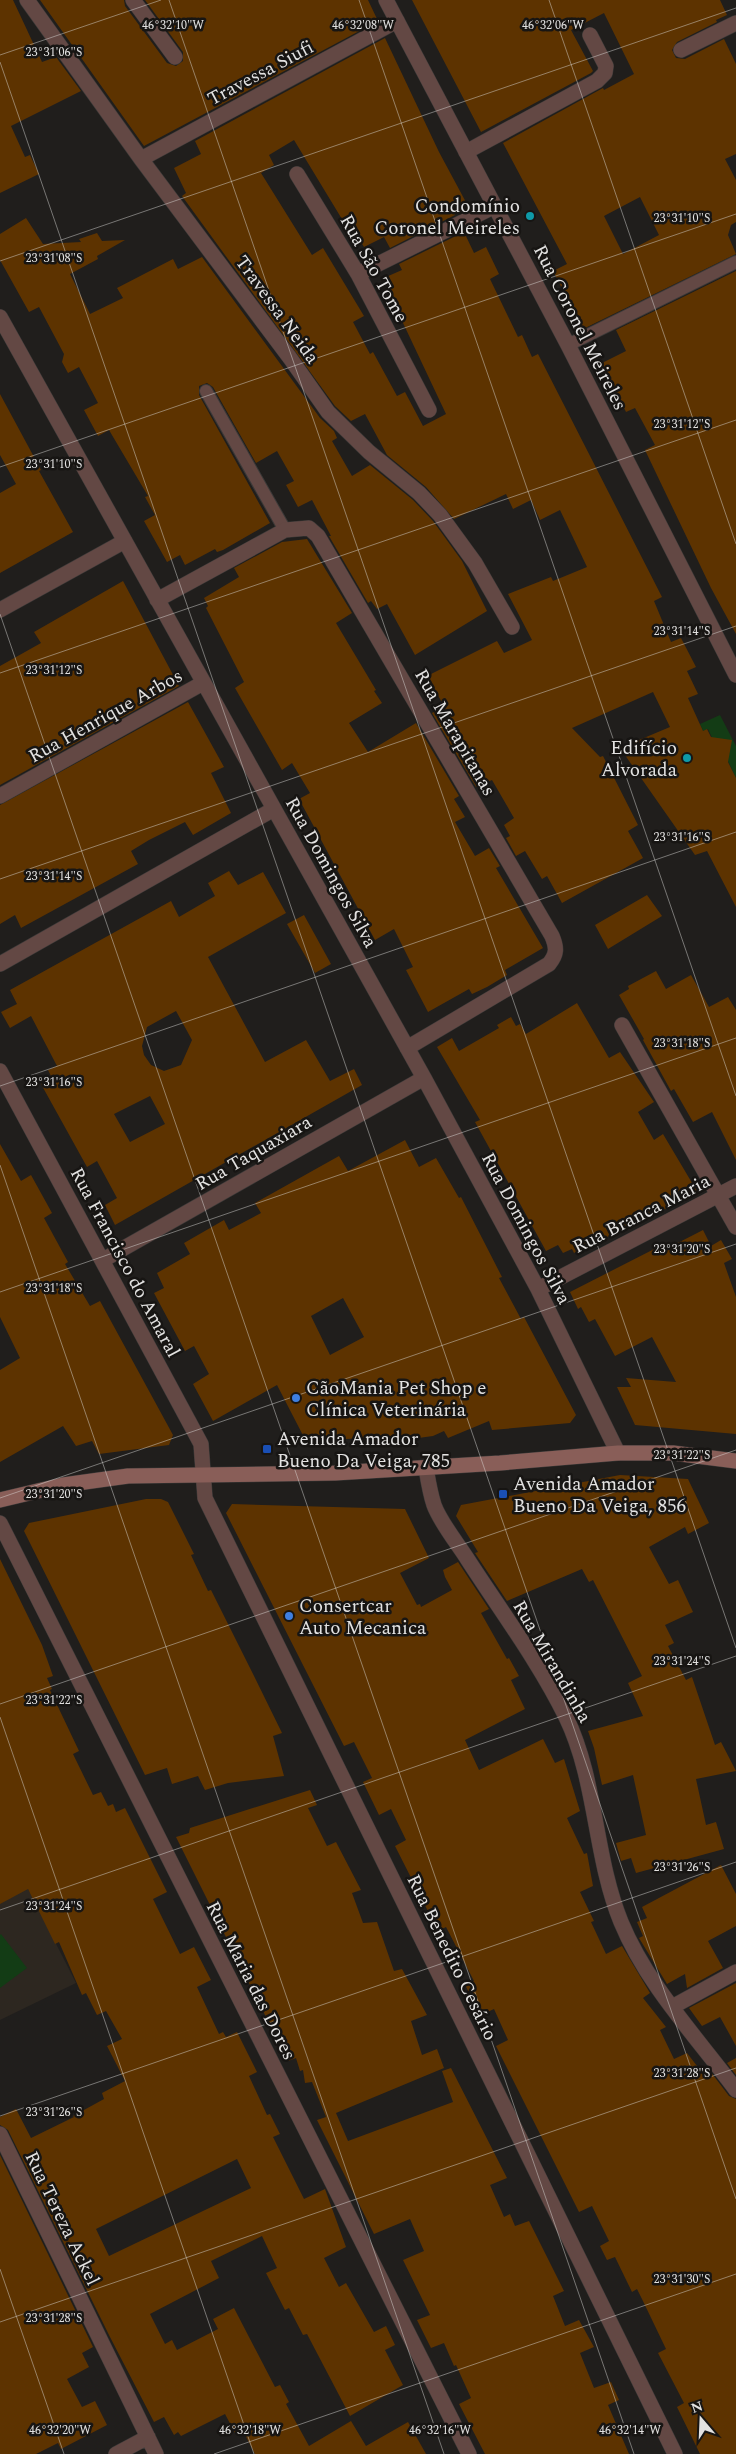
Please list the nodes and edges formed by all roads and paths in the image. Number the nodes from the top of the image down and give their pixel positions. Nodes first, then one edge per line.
1 (27, 0) edge
2 (133, 0) edge
3 (386, 0) edge
4 (397, 20) junction
5 (736, 23) edge
6 (590, 35) dead end
7 (681, 50) dead end
8 (175, 57) dead end
9 (466, 152) junction
10 (141, 159) junction
11 (297, 174) dead end
12 (495, 206) junction
13 (736, 262) edge
14 (358, 274) junction
15 (0, 317) edge
16 (568, 345) junction
17 (206, 390) dead end
18 (429, 410) dead end
19 (285, 530) junction
20 (125, 541) junction
21 (158, 600) junction
22 (0, 610) edge
23 (512, 627) dead end
24 (736, 675) edge
25 (203, 683) junction
26 (0, 796) edge
27 (274, 809) junction
28 (0, 964) edge
29 (622, 1026) dead end
30 (407, 1048) junction
31 (0, 1071) edge
32 (424, 1078) junction
33 (736, 1186) edge
34 (719, 1195) junction
35 (736, 1227) edge
36 (103, 1260) junction
37 (538, 1289) junction
38 (618, 1453) junction
39 (736, 1461) edge
40 (426, 1468) junction
41 (203, 1475) junction
42 (0, 1500) edge
43 (0, 1523) edge
44 (736, 1972) edge
45 (672, 2007) junction
46 (736, 2090) edge
47 (0, 2134) edge
48 (148, 2438) junction
49 (116, 2454) edge
50 (156, 2454) edge
51 (469, 2454) edge
52 (674, 2454) edge

1 - 10 street, Travessa Neida
2 - 8 street
3 - 4 street, Rua Coronel Meireles
4 - 9 street, Rua Coronel Meireles
4 - 10 street, Travessa Siufi
5 - 7 street
6 - 9 street
9 - 12 street, Rua Coronel Meireles
10 - 23 street, Travessa Neida
11 - 14 street, Rua São Tome
12 - 14 street
12 - 16 street, Rua Coronel Meireles
13 - 16 lane
14 - 18 street, Rua São Tome
15 - 20 street, Rua Domingos Silva
16 - 24 street, Rua Coronel Meireles
17 - 19 lane
19 - 21 street, Rua Marapitanas
19 - 30 street, Rua Marapitanas
20 - 21 street, Rua Domingos Silva
20 - 22 street
21 - 25 street, Rua Domingos Silva
25 - 26 street, Rua Henrique Arbos
25 - 27 street, Rua Domingos Silva
27 - 28 street
27 - 30 street, Rua Domingos Silva
29 - 34 street
30 - 32 street, Rua Domingos Silva
31 - 36 street, Rua Francisco do Amaral
32 - 36 street, Rua Taquaxiara
32 - 37 street, Rua Domingos Silva
33 - 34 street, Rua Branca Maria
34 - 35 street
34 - 37 street, Rua Branca Maria
36 - 41 street, Rua Francisco do Amaral
37 - 38 street, Rua Domingos Silva
38 - 39 main road
38 - 40 main road
40 - 41 main road
40 - 45 street, Rua Mirandinha
41 - 42 main road
41 - 52 street, Rua Benedito Cesário
43 - 51 street, Rua Maria das Dores
44 - 45 street
45 - 46 street, Rua Mirandinha
47 - 48 street, Rua Tereza Ackel
48 - 49 street
48 - 50 street, Rua Tereza Ackel

